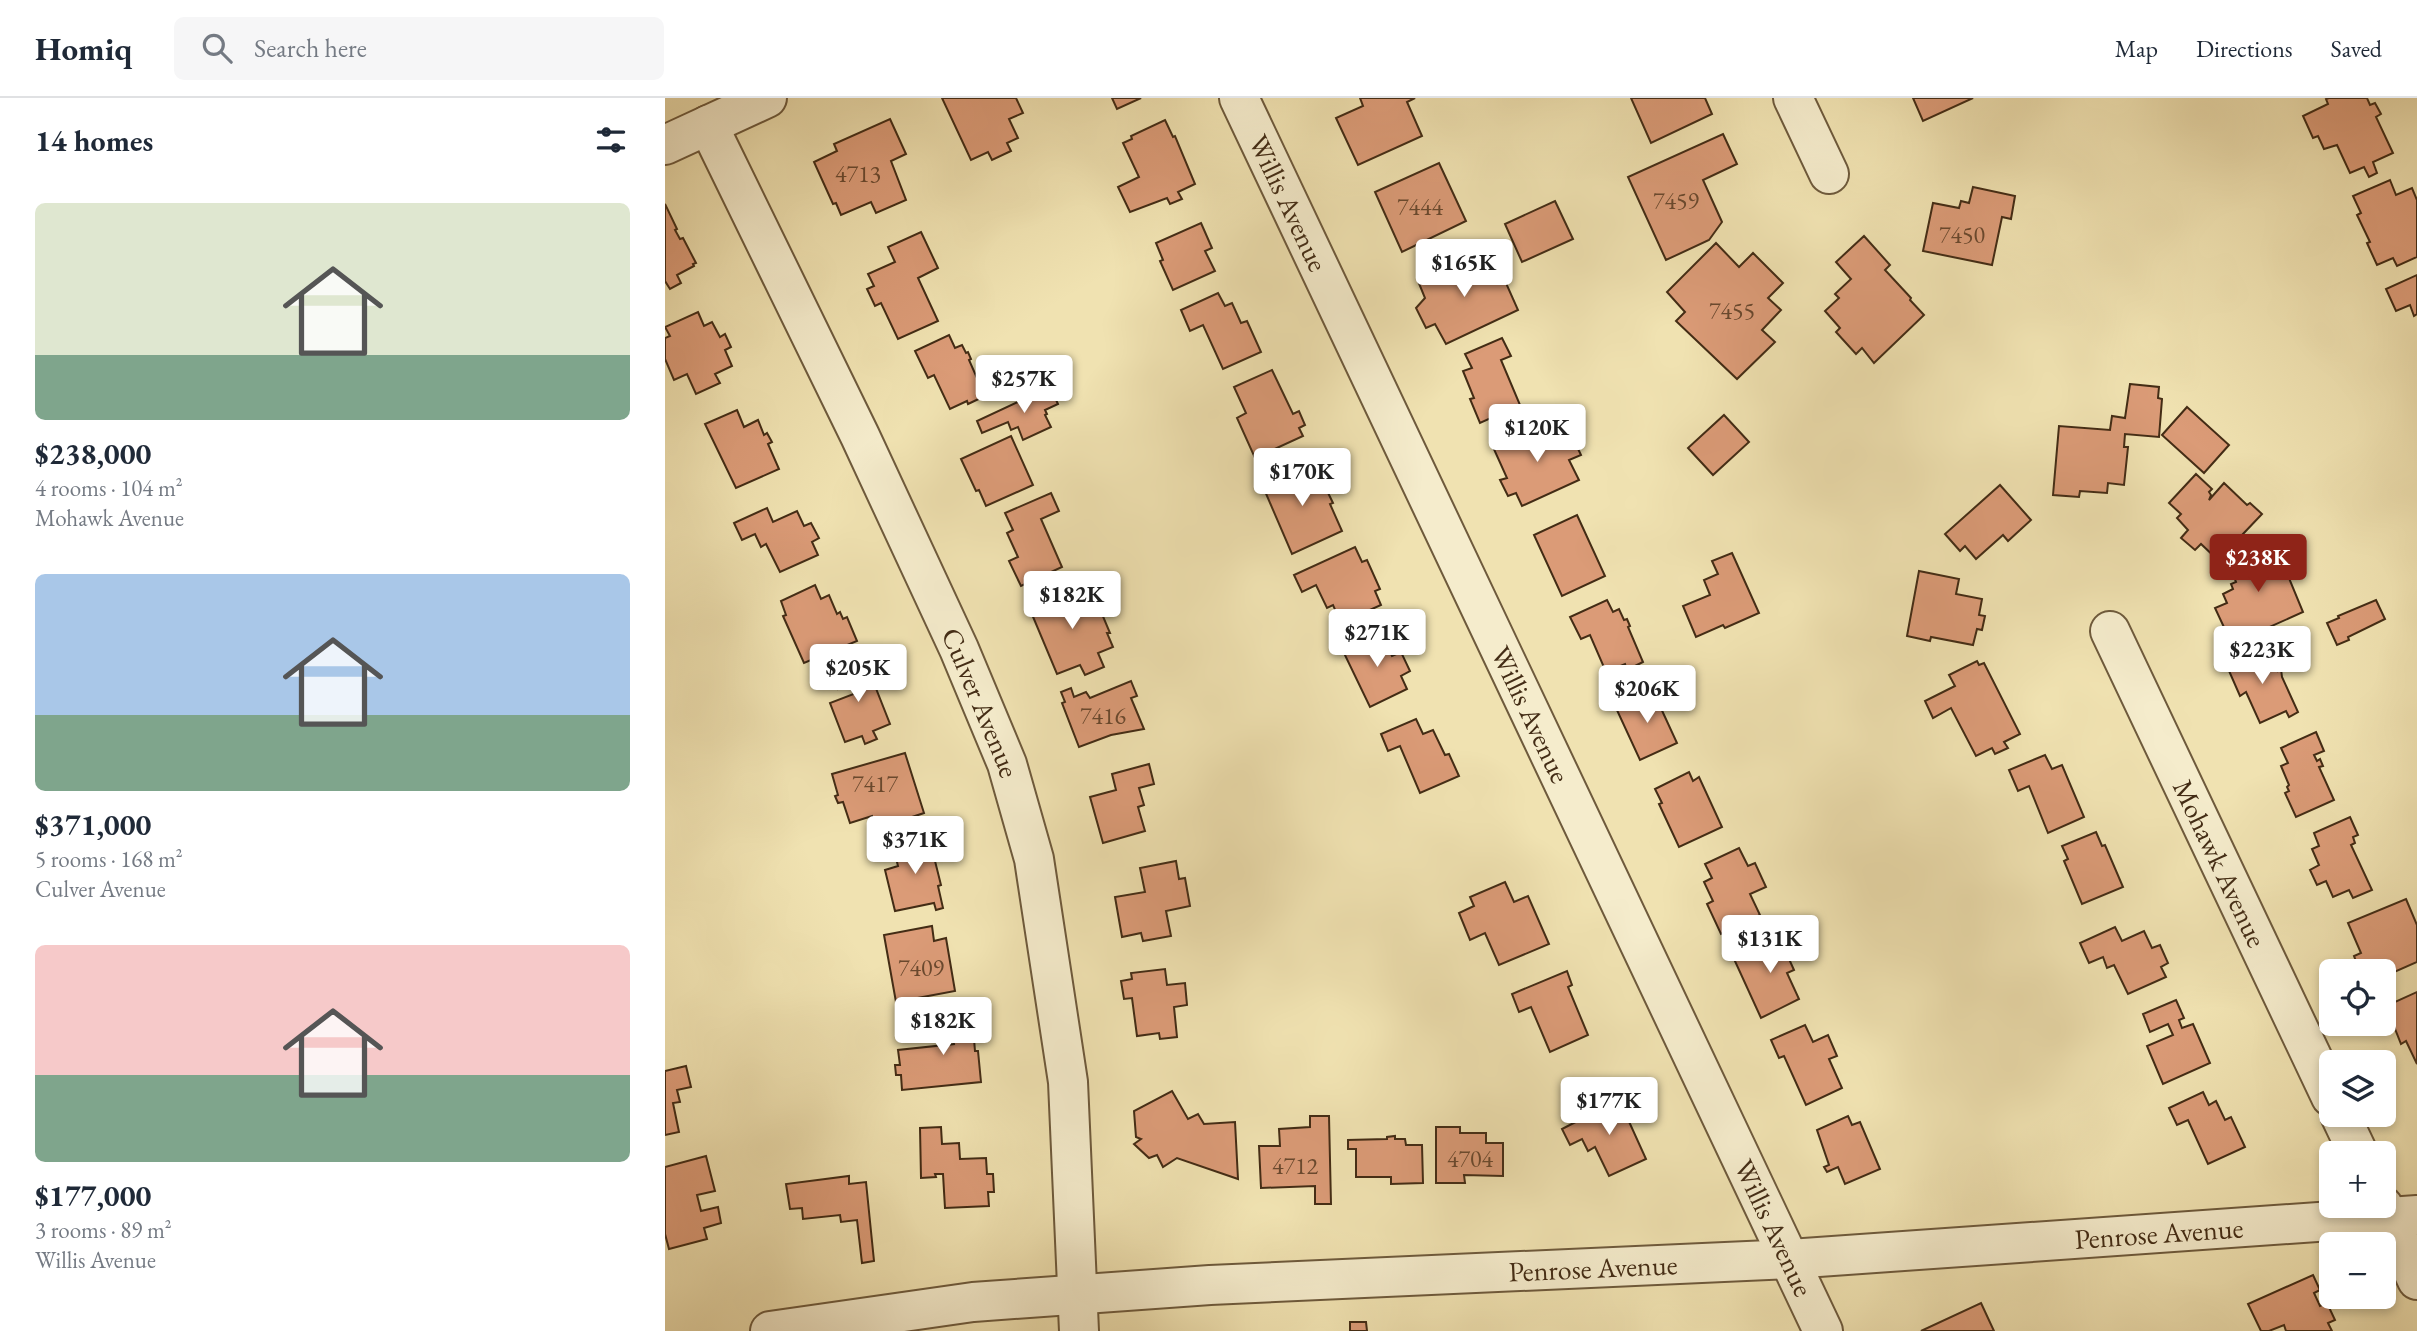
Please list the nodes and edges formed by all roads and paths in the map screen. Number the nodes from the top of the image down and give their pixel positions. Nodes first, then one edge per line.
1 (767, 98) edge
2 (1239, 98) edge
3 (1793, 98) edge
4 (708, 125) junction
5 (665, 145) edge
6 (1829, 174) dead end
7 (2110, 631) dead end
8 (2319, 1072) edge
9 (2396, 1213) edge
10 (2330, 1218) edge
11 (1790, 1259) junction
12 (2417, 1280) edge
13 (1078, 1313) edge
14 (770, 1331) edge
15 (1823, 1331) edge

1 - 4 street
2 - 11 street, Willis Avenue
3 - 6 street
4 - 5 street
4 - 13 street, Culver Avenue
7 - 8 street, Mohawk Avenue
9 - 12 street
10 - 11 street, Penrose Avenue
11 - 13 street, Penrose Avenue
11 - 15 street, Willis Avenue
13 - 14 street, Penrose Avenue

